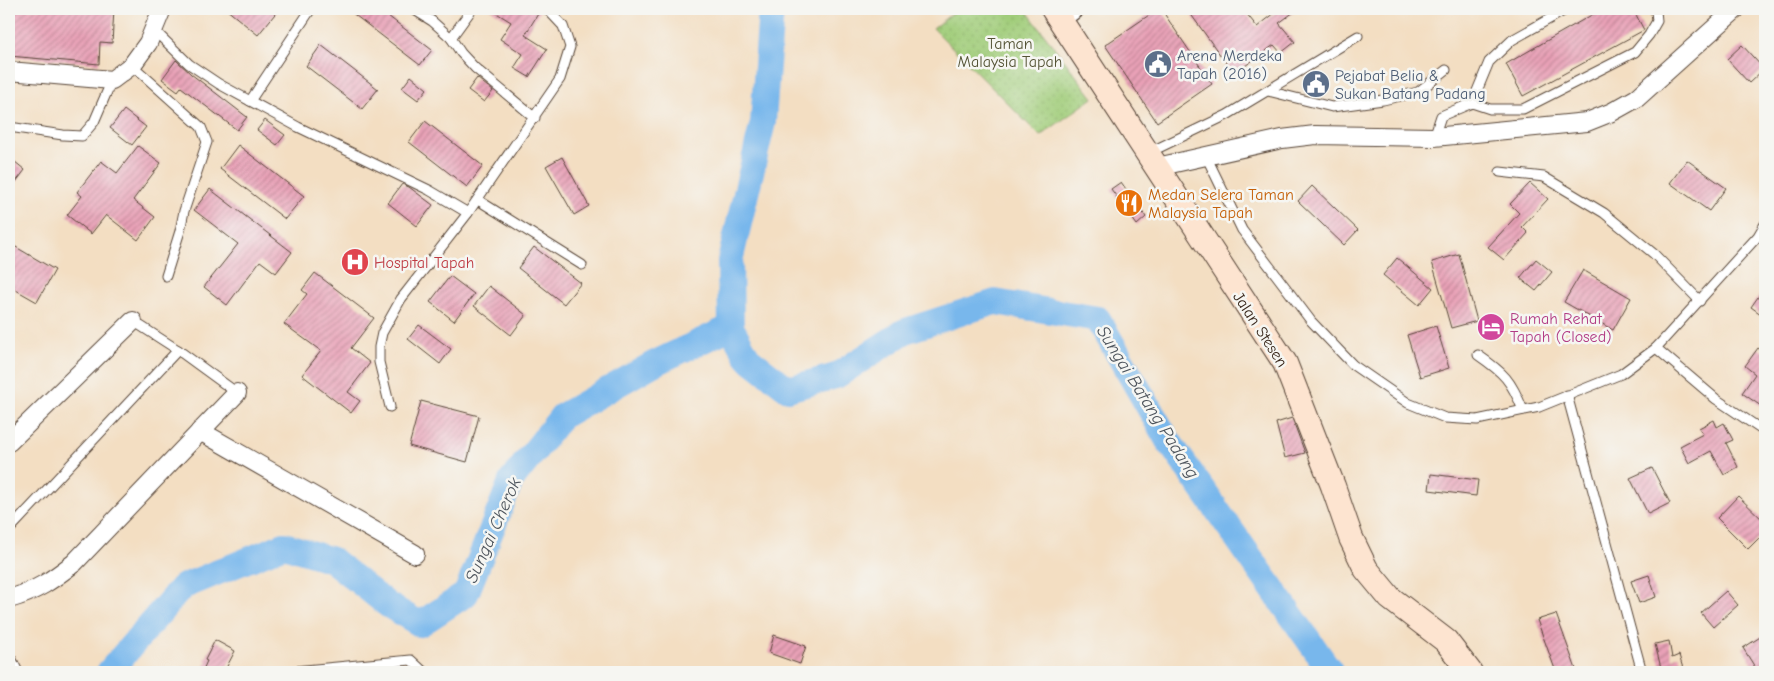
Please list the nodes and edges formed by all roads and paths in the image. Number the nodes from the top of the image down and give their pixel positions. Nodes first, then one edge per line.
1 (311, 9) edge
2 (413, 9) edge
3 (472, 9) edge
4 (547, 9) edge
5 (1567, 9) edge
6 (1654, 9) edge
7 (1736, 9) edge
8 (159, 10) edge
9 (1062, 12) edge
10 (154, 30) junction
11 (1358, 36) dead end
12 (451, 38) junction
13 (132, 65) junction
14 (1446, 70) dead end
15 (9, 71) edge
16 (112, 80) junction
17 (1268, 91) junction
18 (250, 101) junction
19 (1472, 104) junction
20 (535, 118) junction
21 (9, 127) edge
22 (1434, 137) junction
23 (1206, 156) junction
24 (1153, 160) junction
25 (1500, 172) dead end
26 (478, 200) junction
27 (468, 213) junction
28 (1765, 224) edge
29 (582, 265) dead end
30 (166, 276) dead end
31 (1700, 301) junction
32 (133, 321) joint
33 (1656, 348) junction
34 (178, 350) junction
35 (1478, 355) dead end
36 (237, 393) joint
37 (1567, 395) junction
38 (390, 407) dead end
39 (1524, 410) junction
40 (200, 431) junction
41 (1765, 432) edge
42 (9, 442) edge
43 (9, 530) edge
44 (415, 554) dead end
45 (9, 599) edge
46 (9, 654) edge
47 (18, 672) edge
48 (284, 672) edge
49 (424, 672) edge
50 (1470, 672) edge
51 (1642, 672) edge

1 - 18 lane
2 - 12 lane
3 - 12 lane
4 - 20 lane
5 - 19 lane
6 - 19 lane
7 - 22 street
8 - 10 street
9 - 24 main road, Jalan Stesen
10 - 13 street
10 - 18 lane
11 - 17 lane
12 - 20 lane
13 - 16 street
13 - 30 lane
14 - 17 lane
15 - 16 street
16 - 21 lane
17 - 24 lane
18 - 27 lane
19 - 22 lane
20 - 26 lane
22 - 23 street
23 - 24 street
23 - 39 lane
24 - 50 main road, Jalan Stesen
25 - 31 lane
26 - 27 lane
26 - 29 lane
27 - 38 lane
28 - 31 lane
31 - 33 lane
32 - 34 lane
32 - 42 street
33 - 37 lane
33 - 41 lane
34 - 36 lane
34 - 43 lane
35 - 39 lane
36 - 40 street
37 - 39 lane
37 - 51 lane
40 - 44 street
40 - 45 street
46 - 47 lane
48 - 49 lane

